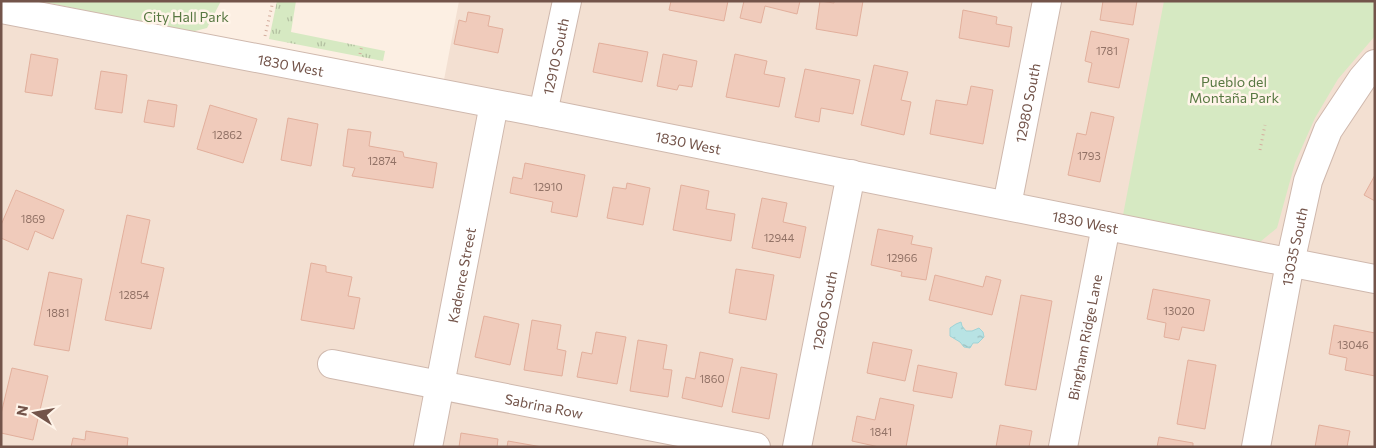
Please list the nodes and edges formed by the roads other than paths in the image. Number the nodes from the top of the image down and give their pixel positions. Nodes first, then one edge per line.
1 (567, 1) edge
2 (1046, 1) edge
3 (1, 9) edge
4 (1375, 64) edge
5 (494, 104) junction
6 (543, 113) junction
7 (851, 174) junction
8 (1006, 205) junction
9 (1106, 226) junction
10 (1290, 263) junction
11 (1375, 279) edge
12 (332, 364) dead end
13 (440, 385) junction
14 (428, 447) edge
15 (756, 447) edge
16 (797, 447) edge
17 (1063, 447) edge
18 (1256, 447) edge

1 - 6 street, 12910 South
2 - 8 street, 12980 South
3 - 5 street, 1830 West
4 - 10 street, 13035 South
5 - 6 street, 1830 West
5 - 13 street, Kadence Street
6 - 7 street, 1830 West
7 - 8 street, 1830 West
7 - 16 street, 12960 South
8 - 9 street, 1830 West
9 - 10 street, 1830 West
9 - 17 street, Bingham Ridge Lane
10 - 11 street, 1830 West
10 - 18 street, 13035 South
12 - 13 street, Sabrina Row
13 - 14 street, Kadence Street
13 - 15 street, Sabrina Row

